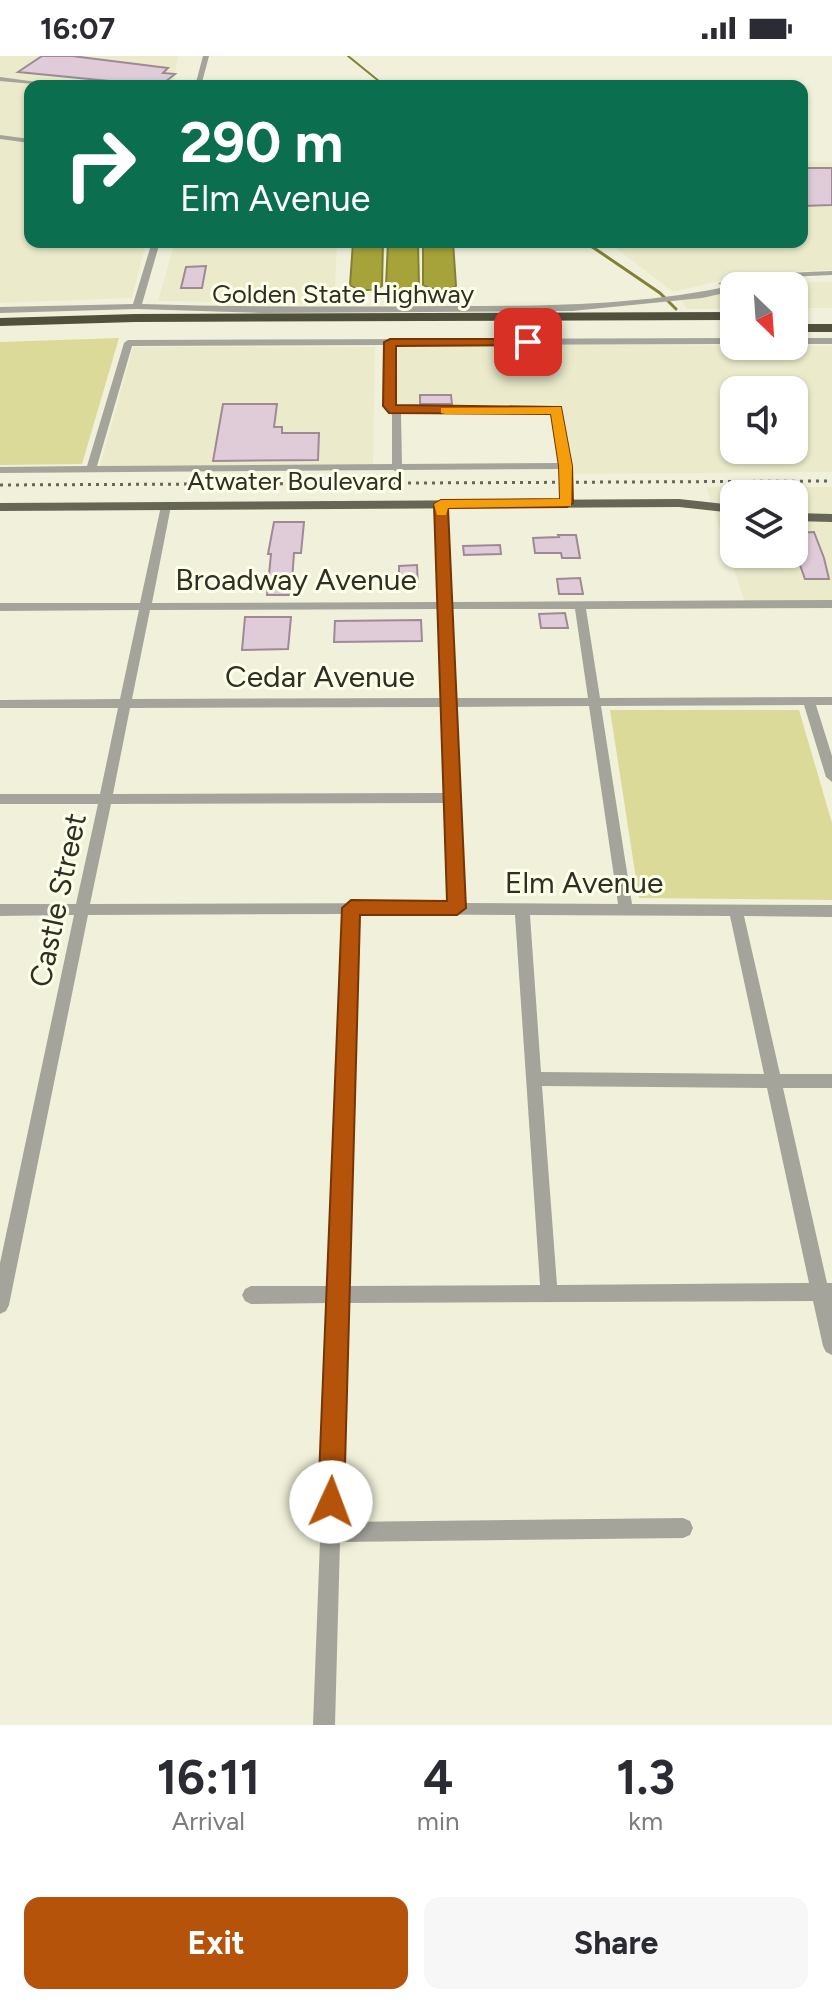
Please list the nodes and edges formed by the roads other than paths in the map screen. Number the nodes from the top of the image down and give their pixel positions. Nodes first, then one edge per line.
1 (206, 56) edge
2 (0, 79) edge
3 (200, 80) edge
4 (24, 82) edge
5 (0, 137) edge
6 (24, 140) edge
7 (154, 248) edge
8 (832, 276) edge
9 (808, 278) edge
10 (720, 290) edge
11 (676, 297) junction
12 (137, 306) junction
13 (0, 310) edge
14 (720, 316) edge
15 (808, 316) edge
16 (832, 316) edge
17 (0, 322) edge
18 (720, 328) edge
19 (808, 328) edge
20 (832, 328) edge
21 (0, 334) edge
22 (720, 341) edge
23 (808, 341) edge
24 (832, 341) edge
25 (390, 342) junction
26 (393, 410) junction
27 (566, 466) junction
28 (397, 469) junction
29 (0, 470) edge
30 (91, 470) junction
31 (567, 503) junction
32 (441, 504) junction
33 (166, 506) junction
34 (0, 507) edge
35 (720, 507) edge
36 (808, 517) edge
37 (832, 518) edge
38 (832, 604) edge
39 (446, 606) junction
40 (580, 606) junction
41 (0, 607) edge
42 (145, 607) junction
43 (809, 701) junction
44 (832, 701) edge
45 (449, 702) junction
46 (596, 702) junction
47 (0, 704) edge
48 (126, 704) junction
49 (832, 777) edge
50 (453, 798) junction
51 (0, 799) edge
52 (106, 799) junction
53 (351, 908) junction
54 (457, 908) junction
55 (522, 908) junction
56 (626, 909) junction
57 (0, 910) edge
58 (82, 910) junction
59 (736, 910) junction
60 (832, 911) edge
61 (534, 1079) junction
62 (773, 1080) junction
63 (832, 1081) edge
64 (826, 1292) edge
65 (549, 1293) junction
66 (338, 1294) junction
67 (251, 1295) dead end
68 (0, 1305) edge
69 (832, 1346) edge
70 (683, 1528) dead end
71 (330, 1532) junction
72 (324, 1725) edge

1 - 3 street
2 - 4 street
5 - 6 street
7 - 12 street
8 - 9 street
8 - 11 street
10 - 11 street
11 - 12 street
12 - 13 street
14 - 17 highway, Golden State Highway
15 - 16 highway
18 - 21 highway, Golden State Highway
19 - 20 highway
22 - 25 street
23 - 24 street
25 - 26 street
25 - 30 street
26 - 27 street
26 - 28 street
27 - 28 street
27 - 31 street
28 - 30 street
29 - 30 street
31 - 32 main road, Atwater Boulevard
31 - 35 main road, Atwater Boulevard
32 - 33 main road, Atwater Boulevard
32 - 39 street
33 - 34 main road, Atwater Boulevard
33 - 42 street, Castle Street
36 - 37 main road
38 - 40 street, Broadway Avenue
39 - 40 street, Broadway Avenue
39 - 42 street, Broadway Avenue
39 - 45 street
40 - 46 street
41 - 42 street, Broadway Avenue
42 - 48 street, Castle Street
43 - 44 street, Cedar Avenue
43 - 46 street, Cedar Avenue
43 - 49 street
45 - 46 street, Cedar Avenue
45 - 48 street, Cedar Avenue
45 - 50 street
46 - 56 street
47 - 48 street, Cedar Avenue
48 - 52 street, Castle Street
50 - 52 street
50 - 54 street
51 - 52 street
52 - 58 street, Castle Street
53 - 54 street, Elm Avenue
53 - 58 street, Elm Avenue
53 - 66 street
54 - 55 street, Elm Avenue
55 - 56 street, Elm Avenue
55 - 61 street
56 - 59 street, Elm Avenue
57 - 58 street, Elm Avenue
58 - 68 street, Castle Street
59 - 60 street, Elm Avenue
59 - 62 street
61 - 62 street
61 - 65 street
62 - 63 street
62 - 64 street
64 - 65 street
64 - 69 street
65 - 66 street
66 - 67 street
66 - 71 street
70 - 71 street
71 - 72 street

